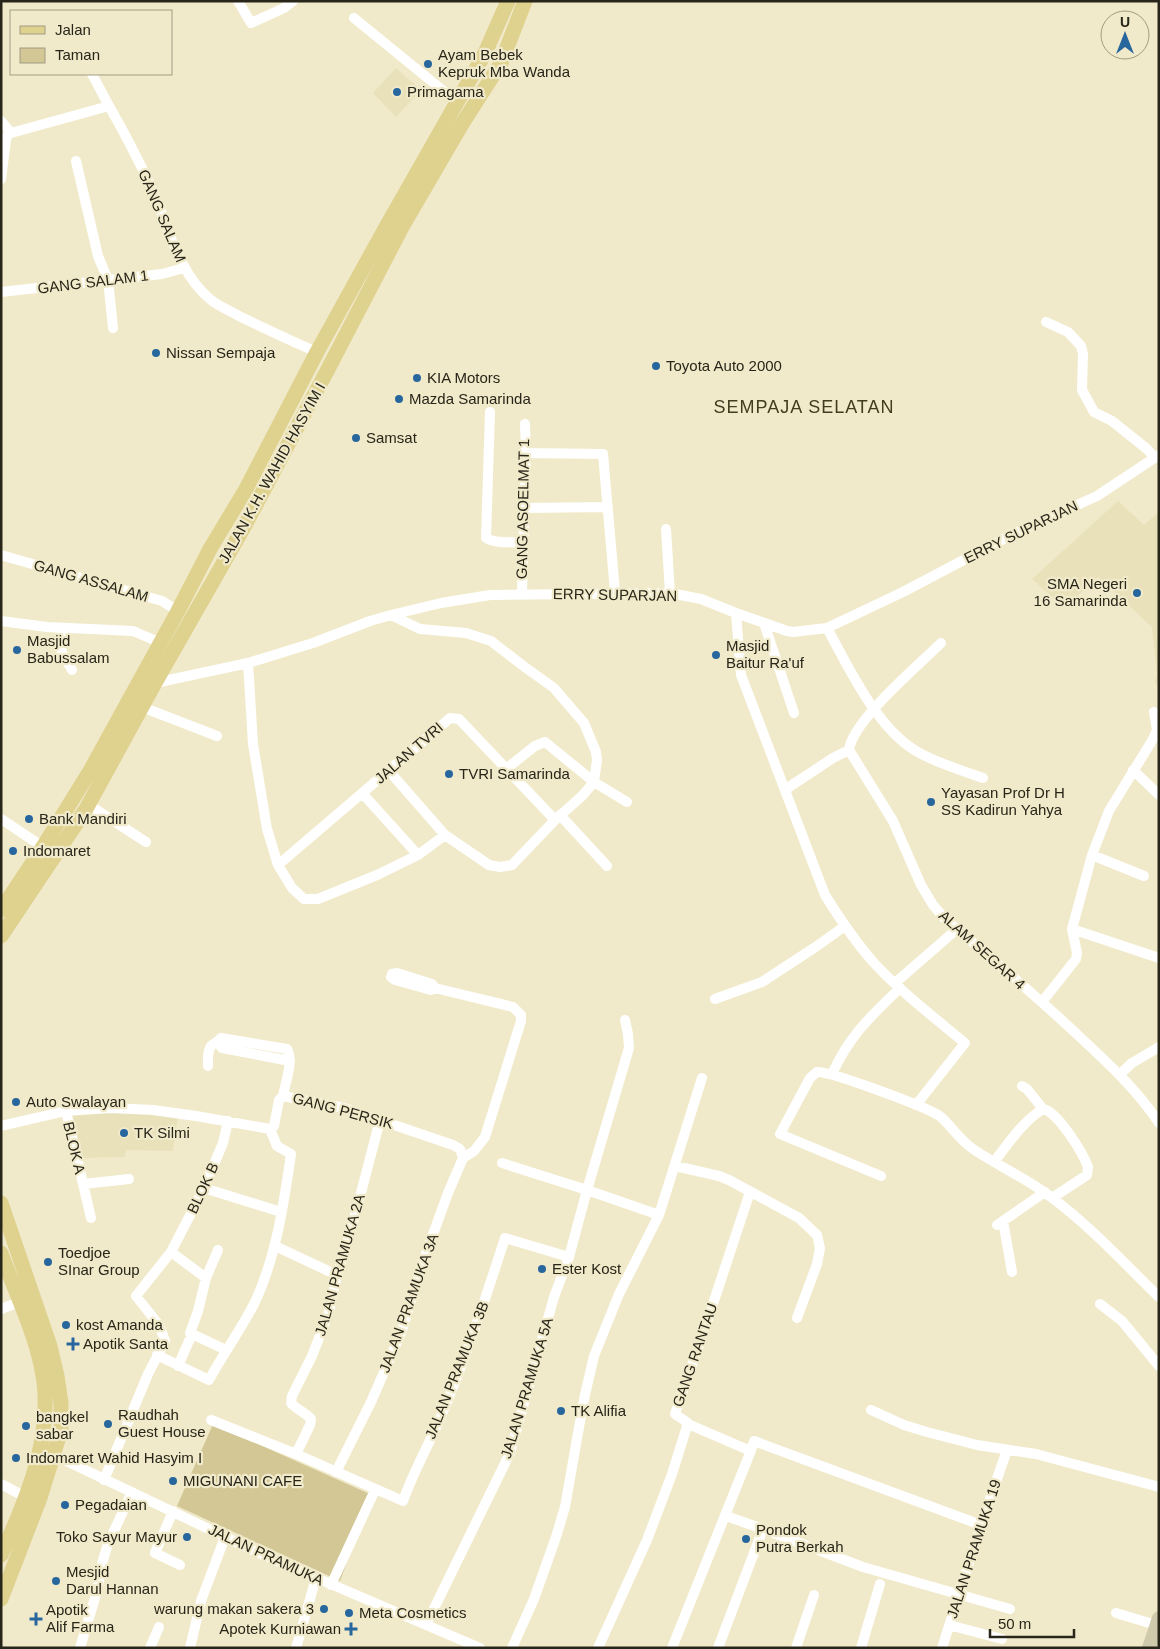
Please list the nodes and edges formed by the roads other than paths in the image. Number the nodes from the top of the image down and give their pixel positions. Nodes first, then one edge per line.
1 (238, 1) edge
2 (293, 1) edge
3 (508, 1) edge
4 (525, 1) edge
5 (282, 5) edge
6 (354, 18) dead end
7 (485, 53) junction
8 (501, 63) junction
9 (93, 75) edge
10 (457, 102) junction
11 (110, 106) junction
12 (1, 121) edge
13 (7, 135) edge
14 (76, 161) dead end
15 (1, 179) edge
16 (184, 268) junction
17 (108, 280) junction
18 (1, 292) edge
19 (1046, 322) dead end
20 (113, 328) dead end
21 (317, 352) junction
22 (490, 412) dead end
23 (525, 424) dead end
24 (526, 453) junction
25 (1157, 456) edge
26 (608, 507) junction
27 (523, 508) junction
28 (228, 520) junction
29 (245, 525) junction
30 (666, 529) dead end
31 (522, 542) junction
32 (1, 555) edge
33 (615, 592) junction
34 (670, 592) junction
35 (522, 594) junction
36 (178, 611) junction
37 (736, 613) junction
38 (391, 615) junction
39 (1, 621) edge
40 (764, 623) junction
41 (60, 628) junction
42 (827, 628) junction
43 (941, 643) dead end
44 (161, 644) junction
45 (248, 663) junction
46 (72, 670) dead end
47 (155, 683) junction
48 (142, 707) junction
49 (874, 708) junction
50 (1154, 712) dead end
51 (794, 713) dead end
52 (217, 736) dead end
53 (850, 748) junction
54 (506, 769) junction
55 (1133, 770) junction
56 (389, 771) junction
57 (983, 778) dead end
58 (594, 782) junction
59 (786, 789) junction
60 (362, 793) junction
61 (1159, 795) edge
62 (627, 802) dead end
63 (89, 805) junction
64 (558, 817) junction
65 (1, 819) edge
66 (445, 835) junction
67 (146, 842) dead end
68 (43, 847) junction
69 (418, 855) junction
70 (1092, 855) junction
71 (278, 865) junction
72 (607, 866) dead end
73 (1144, 876) dead end
74 (1, 910) edge
75 (845, 926) junction
76 (957, 929) junction
77 (1072, 929) junction
78 (1, 936) edge
79 (1159, 958) edge
80 (897, 985) junction
81 (435, 988) dead end
82 (715, 999) dead end
83 (1042, 1002) junction
84 (625, 1020) dead end
85 (1159, 1047) edge
86 (208, 1066) dead end
87 (832, 1074) junction
88 (1120, 1074) junction
89 (702, 1078) dead end
90 (1022, 1086) dead end
91 (283, 1096) junction
92 (916, 1105) junction
93 (1043, 1109) junction
94 (66, 1111) junction
95 (380, 1120) junction
96 (228, 1121) junction
97 (1159, 1123) edge
98 (1, 1126) edge
99 (270, 1129) junction
100 (463, 1158) junction
101 (994, 1162) junction
102 (502, 1163) dead end
103 (675, 1166) junction
104 (881, 1176) dead end
105 (129, 1179) dead end
106 (83, 1184) junction
107 (204, 1188) junction
108 (587, 1190) junction
109 (750, 1192) junction
110 (1048, 1195) junction
111 (1, 1203) edge
112 (281, 1212) junction
113 (659, 1215) junction
114 (91, 1218) dead end
115 (275, 1246) junction
116 (218, 1250) dead end
117 (171, 1252) junction
118 (1, 1253) edge
119 (569, 1258) junction
120 (1012, 1272) dead end
121 (337, 1275) junction
122 (206, 1278) junction
123 (1159, 1298) edge
124 (19, 1302) junction
125 (1100, 1304) dead end
126 (1, 1309) edge
127 (797, 1318) dead end
128 (192, 1334) junction
129 (226, 1350) junction
130 (157, 1355) junction
131 (178, 1366) junction
132 (1159, 1366) edge
133 (871, 1410) dead end
134 (211, 1420) dead end
135 (688, 1424) junction
136 (1007, 1450) junction
137 (750, 1453) junction
138 (296, 1454) junction
139 (54, 1455) junction
140 (336, 1472) junction
141 (104, 1480) junction
142 (1, 1484) edge
143 (1159, 1487) edge
144 (375, 1490) junction
145 (132, 1492) junction
146 (27, 1498) junction
147 (173, 1511) junction
148 (726, 1516) junction
149 (981, 1525) junction
150 (763, 1529) junction
151 (225, 1537) junction
152 (1, 1555) edge
153 (180, 1565) dead end
154 (316, 1578) junction
155 (880, 1584) dead end
156 (331, 1586) junction
157 (814, 1594) dead end
158 (958, 1595) junction
159 (1, 1599) edge
160 (1010, 1609) dead end
161 (1116, 1613) dead end
162 (1157, 1622) edge
163 (426, 1625) junction
164 (949, 1625) junction
165 (159, 1627) dead end
166 (1002, 1639) dead end
167 (80, 1648) edge
168 (150, 1648) edge
169 (190, 1648) edge
170 (296, 1648) edge
171 (480, 1648) edge
172 (512, 1648) edge
173 (598, 1648) edge
174 (672, 1648) edge
175 (718, 1648) edge
176 (796, 1648) edge
177 (861, 1648) edge
178 (942, 1648) edge
179 (1149, 1648) edge

1 - 5 street
2 - 5 street
3 - 7 main road, JALAN K.H. WAHID HASYIM I
4 - 8 main road, JALAN K.H. WAHID HASYIM I
6 - 10 street
7 - 8 main road
7 - 10 main road, JALAN K.H. WAHID HASYIM I
8 - 29 main road, JALAN K.H. WAHID HASYIM I
9 - 11 street, GANG SALAM
10 - 21 main road, JALAN K.H. WAHID HASYIM I
11 - 13 street
11 - 16 street, GANG SALAM
12 - 13 street
13 - 15 street
14 - 17 street
16 - 17 street, GANG SALAM 1
16 - 21 street, GANG SALAM
17 - 18 street, GANG SALAM 1
17 - 20 street
19 - 25 street
21 - 28 main road, JALAN K.H. WAHID HASYIM I
22 - 31 street
23 - 24 street, GANG ASOELMAT 1
24 - 26 street
24 - 27 street, GANG ASOELMAT 1
25 - 42 street, ERRY SUPARJAN
26 - 27 street
26 - 33 street
27 - 31 street, GANG ASOELMAT 1
28 - 29 main road
28 - 36 main road, JALAN K.H. WAHID HASYIM I
29 - 47 main road, JALAN K.H. WAHID HASYIM I
30 - 34 street
31 - 35 street, GANG ASOELMAT 1
32 - 36 street, GANG ASSALAM
33 - 34 street, ERRY SUPARJAN
33 - 35 street, ERRY SUPARJAN
34 - 37 street, ERRY SUPARJAN
35 - 38 street, ERRY SUPARJAN
36 - 44 main road, JALAN K.H. WAHID HASYIM I
37 - 40 street, ERRY SUPARJAN
37 - 59 street
38 - 45 street, ERRY SUPARJAN
38 - 58 street
39 - 41 street
40 - 42 street, ERRY SUPARJAN
40 - 51 street
41 - 44 street
41 - 46 street
42 - 49 street
43 - 49 street
44 - 68 main road, JALAN K.H. WAHID HASYIM I
45 - 47 street, ERRY SUPARJAN
45 - 71 street
47 - 48 main road, JALAN K.H. WAHID HASYIM I
48 - 52 street
48 - 63 main road, JALAN K.H. WAHID HASYIM I
49 - 53 street
49 - 57 street
50 - 55 street
53 - 59 street
53 - 76 street, ALAM SEGAR 4
54 - 56 street, JALAN TVRI
54 - 58 street
54 - 64 street, JALAN TVRI
55 - 61 street
55 - 70 street
56 - 60 street, JALAN TVRI
56 - 66 street
58 - 62 street
58 - 64 street
59 - 75 street
60 - 69 street
60 - 71 street, JALAN TVRI
63 - 67 street
63 - 78 main road, JALAN K.H. WAHID HASYIM I
64 - 66 street
64 - 72 street, JALAN TVRI
65 - 68 street
66 - 69 street
68 - 74 main road, JALAN K.H. WAHID HASYIM I
69 - 71 street
70 - 73 street
70 - 77 street
75 - 80 street
75 - 82 street
76 - 80 street
76 - 83 street, ALAM SEGAR 4
77 - 79 street
77 - 83 street
80 - 87 street
80 - 92 street
81 - 100 street
83 - 88 street, ALAM SEGAR 4
84 - 108 street, JALAN PRAMUKA 5A
85 - 88 street
86 - 91 street
87 - 92 street
87 - 104 street
88 - 97 street, ALAM SEGAR 4
89 - 103 street
90 - 93 street
91 - 95 street, GANG PERSIK
91 - 99 street, GANG PERSIK
92 - 101 street
93 - 101 street
93 - 110 street
94 - 96 street
94 - 98 street
94 - 106 street, BLOK A
95 - 100 street, GANG PERSIK
95 - 121 street, JALAN PRAMUKA 2A
96 - 99 street
96 - 107 street, BLOK B
99 - 112 street
100 - 140 street, JALAN PRAMUKA 3A
101 - 110 street
102 - 108 street
103 - 109 street
103 - 113 street
105 - 106 street, BLOK A
106 - 114 street, BLOK A
107 - 112 street
107 - 117 street, BLOK B
108 - 113 street
108 - 119 street, JALAN PRAMUKA 5A
109 - 127 street
109 - 135 street, GANG RANTAU
110 - 120 street
110 - 123 street
111 - 139 main road
112 - 115 street
113 - 172 street
115 - 121 street
115 - 129 street
116 - 122 street
117 - 122 street
117 - 130 street, BLOK B
118 - 124 main road
119 - 144 street, JALAN PRAMUKA 3B
119 - 163 street, JALAN PRAMUKA 5A
121 - 138 street, JALAN PRAMUKA 2A
122 - 128 street
124 - 126 street
124 - 146 main road
125 - 132 street
128 - 129 street
128 - 131 street
129 - 131 street
130 - 131 street
130 - 141 street
133 - 136 street
134 - 138 street
135 - 137 street
135 - 173 street, GANG RANTAU
136 - 143 street
136 - 149 street, JALAN PRAMUKA 19
137 - 148 street
137 - 149 street
138 - 140 street
139 - 141 street, JALAN PRAMUKA
139 - 159 main road
140 - 144 street
141 - 145 street, JALAN PRAMUKA
142 - 146 street
144 - 156 street
145 - 147 street, JALAN PRAMUKA
145 - 167 street
146 - 152 main road
147 - 151 street, JALAN PRAMUKA
147 - 153 street
148 - 150 street
148 - 174 street
149 - 158 street, JALAN PRAMUKA 19
150 - 158 street
150 - 175 street
151 - 154 street, JALAN PRAMUKA
151 - 169 street
154 - 156 street, JALAN PRAMUKA
154 - 170 street
155 - 177 street
156 - 163 street, JALAN PRAMUKA
157 - 176 street
158 - 160 street
158 - 164 street, JALAN PRAMUKA 19
161 - 162 street
162 - 179 street
163 - 171 street, JALAN PRAMUKA
164 - 166 street
164 - 178 street, JALAN PRAMUKA 19
165 - 168 street

